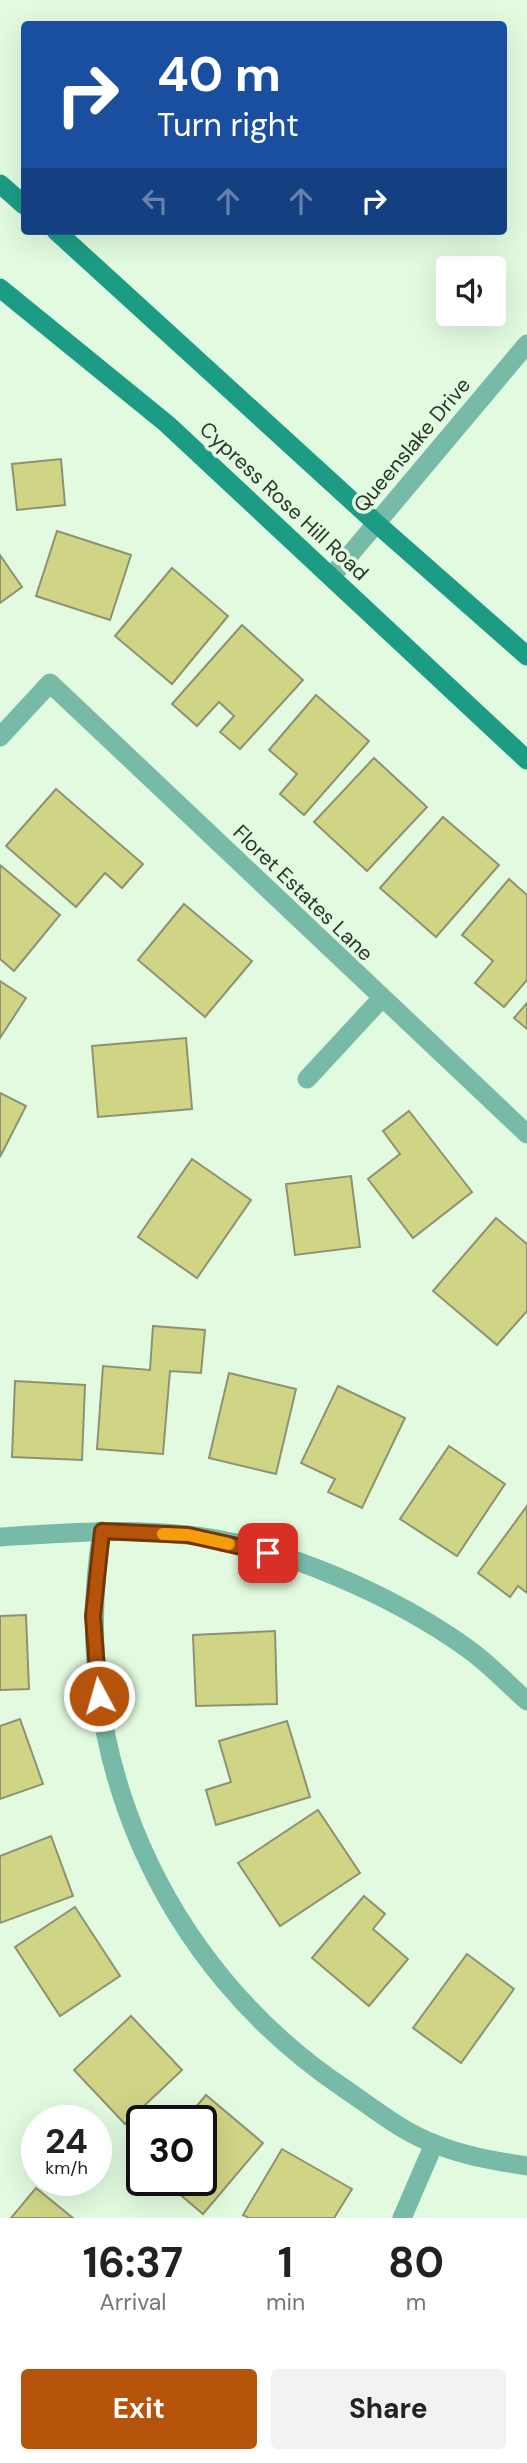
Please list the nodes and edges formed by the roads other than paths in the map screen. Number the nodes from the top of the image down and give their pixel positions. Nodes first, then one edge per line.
1 (0, 184) edge
2 (21, 202) edge
3 (60, 235) edge
4 (0, 288) edge
5 (527, 344) edge
6 (376, 523) junction
7 (332, 576) junction
8 (527, 656) edge
9 (0, 737) edge
10 (527, 760) edge
11 (381, 999) junction
12 (307, 1079) dead end
13 (527, 1134) edge
14 (102, 1531) junction
15 (0, 1537) edge
16 (527, 1701) edge
17 (434, 2144) junction
18 (527, 2166) edge
19 (402, 2218) edge

1 - 2 main road
3 - 6 main road
4 - 7 main road, Cypress Rose Hill Road
5 - 6 street, Queenslake Drive
6 - 7 street, Queenslake Drive
6 - 8 main road
7 - 10 main road, Cypress Rose Hill Road
9 - 11 street, Floret Estates Lane
11 - 12 street
11 - 13 street, Floret Estates Lane
14 - 15 street
14 - 16 street
14 - 17 street
17 - 18 street
17 - 19 street

